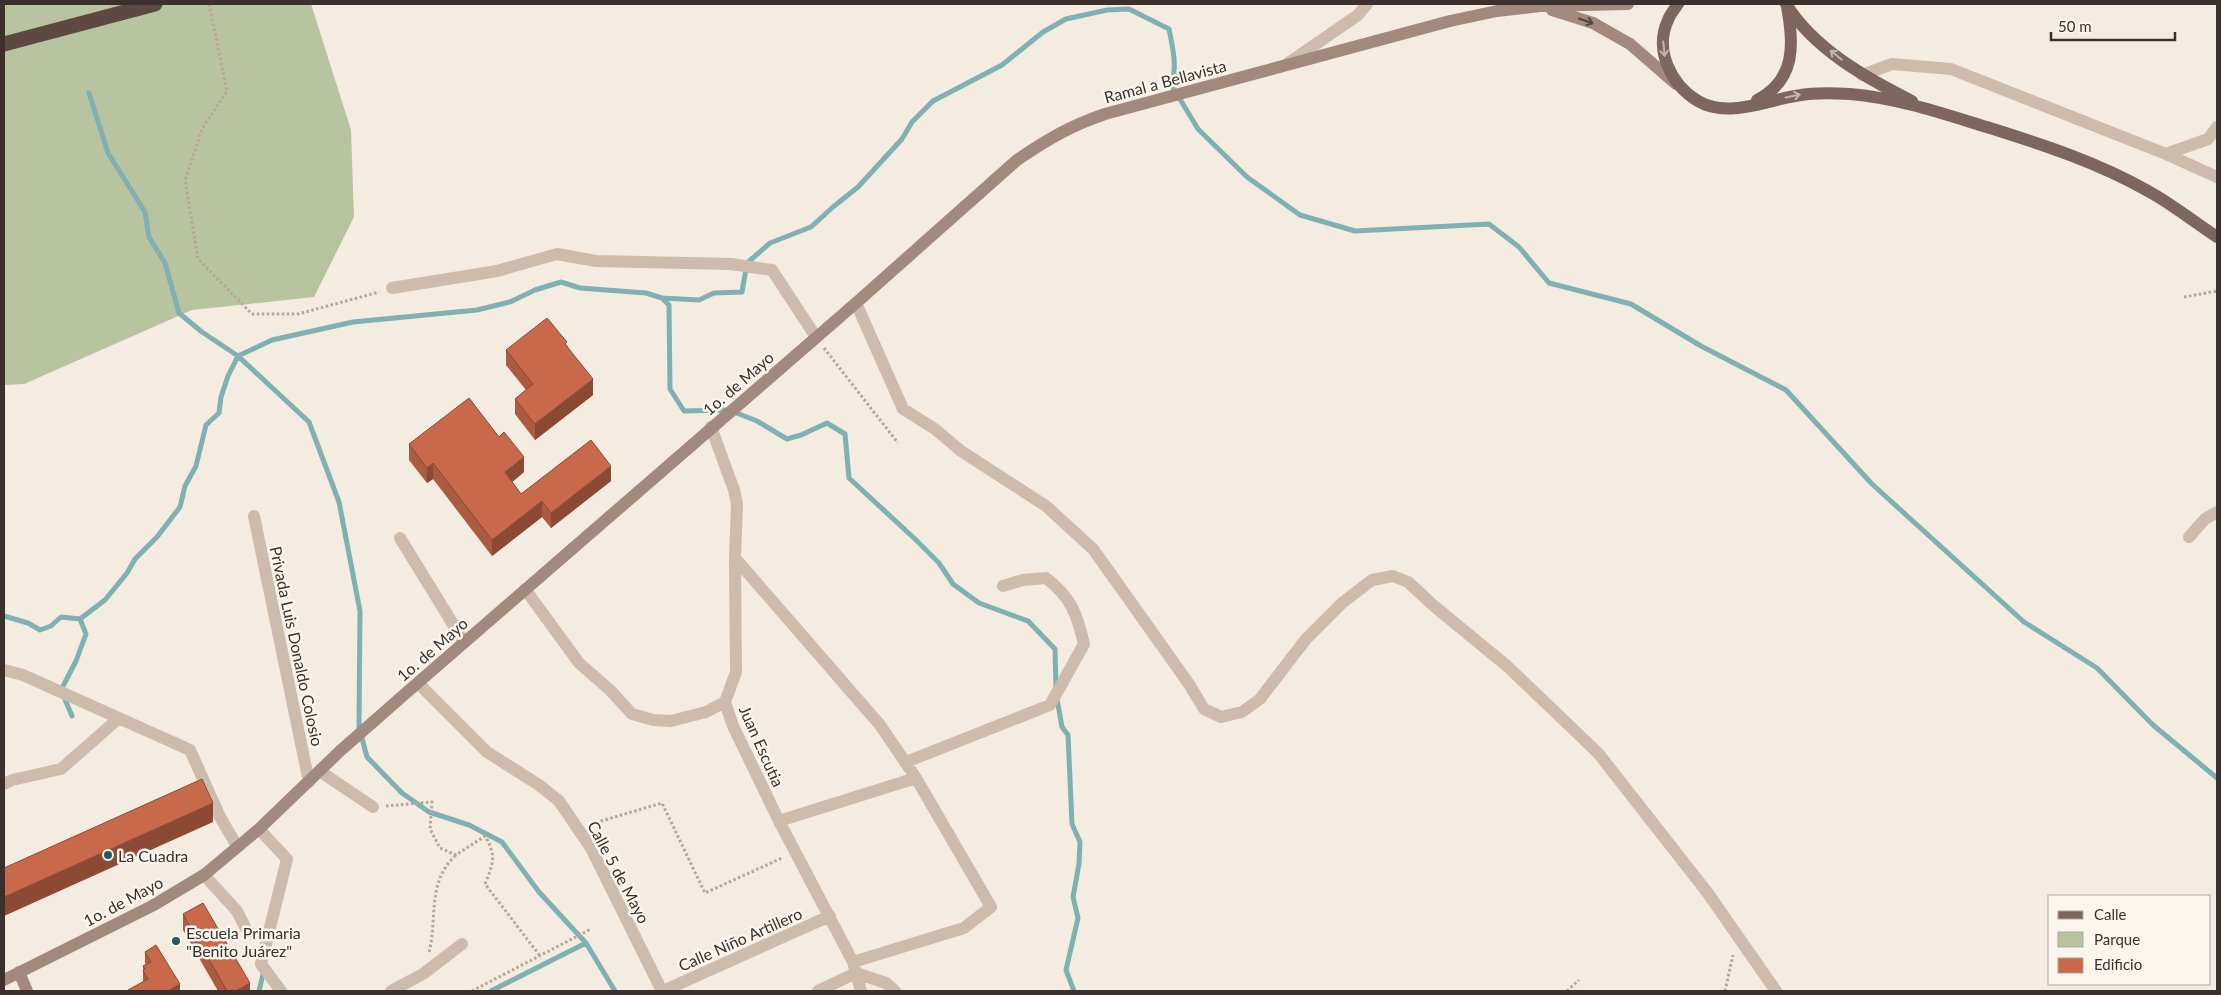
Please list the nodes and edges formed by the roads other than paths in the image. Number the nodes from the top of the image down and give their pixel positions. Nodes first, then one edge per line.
1 (155, 4) edge
2 (1367, 4) edge
3 (1628, 4) edge
4 (1678, 4) edge
5 (1785, 5) edge
6 (1540, 6) junction
7 (4, 44) edge
8 (1285, 65) junction
9 (1862, 75) junction
10 (1680, 88) junction
11 (1746, 106) junction
12 (1923, 107) junction
13 (2217, 127) edge
14 (2166, 154) junction
15 (2217, 177) edge
16 (2217, 237) edge
17 (392, 288) road end
18 (856, 303) junction
19 (816, 338) junction
20 (711, 427) junction
21 (2217, 512) edge
22 (254, 516) dead end
23 (2189, 537) dead end
24 (400, 538) dead end
25 (735, 558) junction
26 (1003, 586) dead end
27 (525, 589) junction
28 (464, 642) junction
29 (4, 670) edge
30 (418, 682) junction
31 (725, 702) junction
32 (118, 719) junction
33 (906, 762) junction
34 (321, 772) junction
35 (916, 778) junction
36 (309, 782) junction
37 (4, 784) edge
38 (372, 808) road end
39 (779, 821) junction
40 (259, 829) junction
41 (237, 846) junction
42 (204, 875) junction
43 (830, 916) junction
44 (245, 927) dead end
45 (462, 944) dead end
46 (855, 968) junction
47 (19, 972) junction
48 (4, 980) edge
49 (4, 988) edge
50 (6, 991) edge
51 (27, 991) edge
52 (281, 991) edge
53 (391, 991) edge
54 (662, 991) edge
55 (818, 991) edge
56 (861, 991) edge
57 (894, 991) edge
58 (1776, 991) edge

1 - 7 highway
2 - 8 street
3 - 6 street, Ramal a Bellavista
4 -> 10 main road
9 -> 5 main road
5 - 11 main road
6 - 8 street, Ramal a Bellavista
6 -> 10 street
8 - 18 street, Ramal a Bellavista
9 - 12 main road
9 - 14 street
10 - 11 main road
11 -> 12 main road
12 - 16 main road
13 - 14 street
14 - 15 street
17 - 19 street
18 - 19 street, 1o. de Mayo
18 - 58 street
19 - 20 street, 1o. de Mayo
20 - 25 street, Juan Escutia
20 - 27 street, 1o. de Mayo
21 - 23 street
22 - 36 street, Privada Luis Donaldo Colosio
24 - 28 street
25 - 31 street, Juan Escutia
25 - 33 street
26 - 33 street
27 - 28 street, 1o. de Mayo
27 - 31 street
28 - 30 street, 1o. de Mayo
29 - 32 street
30 - 34 street, 1o. de Mayo
30 - 54 street, Calle 5 de Mayo
31 - 39 street, Juan Escutia
32 - 37 street
32 - 41 street
33 - 35 street
34 - 36 street, 1o. de Mayo
34 - 38 street
35 - 39 street
35 - 46 street
36 - 40 street, 1o. de Mayo
39 - 43 street, Juan Escutia
40 - 41 street, 1o. de Mayo
40 - 52 street
41 - 42 street, 1o. de Mayo
42 - 44 street
42 - 47 street, 1o. de Mayo
43 - 46 street, Juan Escutia
43 - 54 street, Calle Niño Artillero
45 - 53 street
46 - 55 street
46 - 56 street, Juan Escutia
46 - 57 street
47 - 48 street, 1o. de Mayo
47 - 51 street
49 - 50 street

